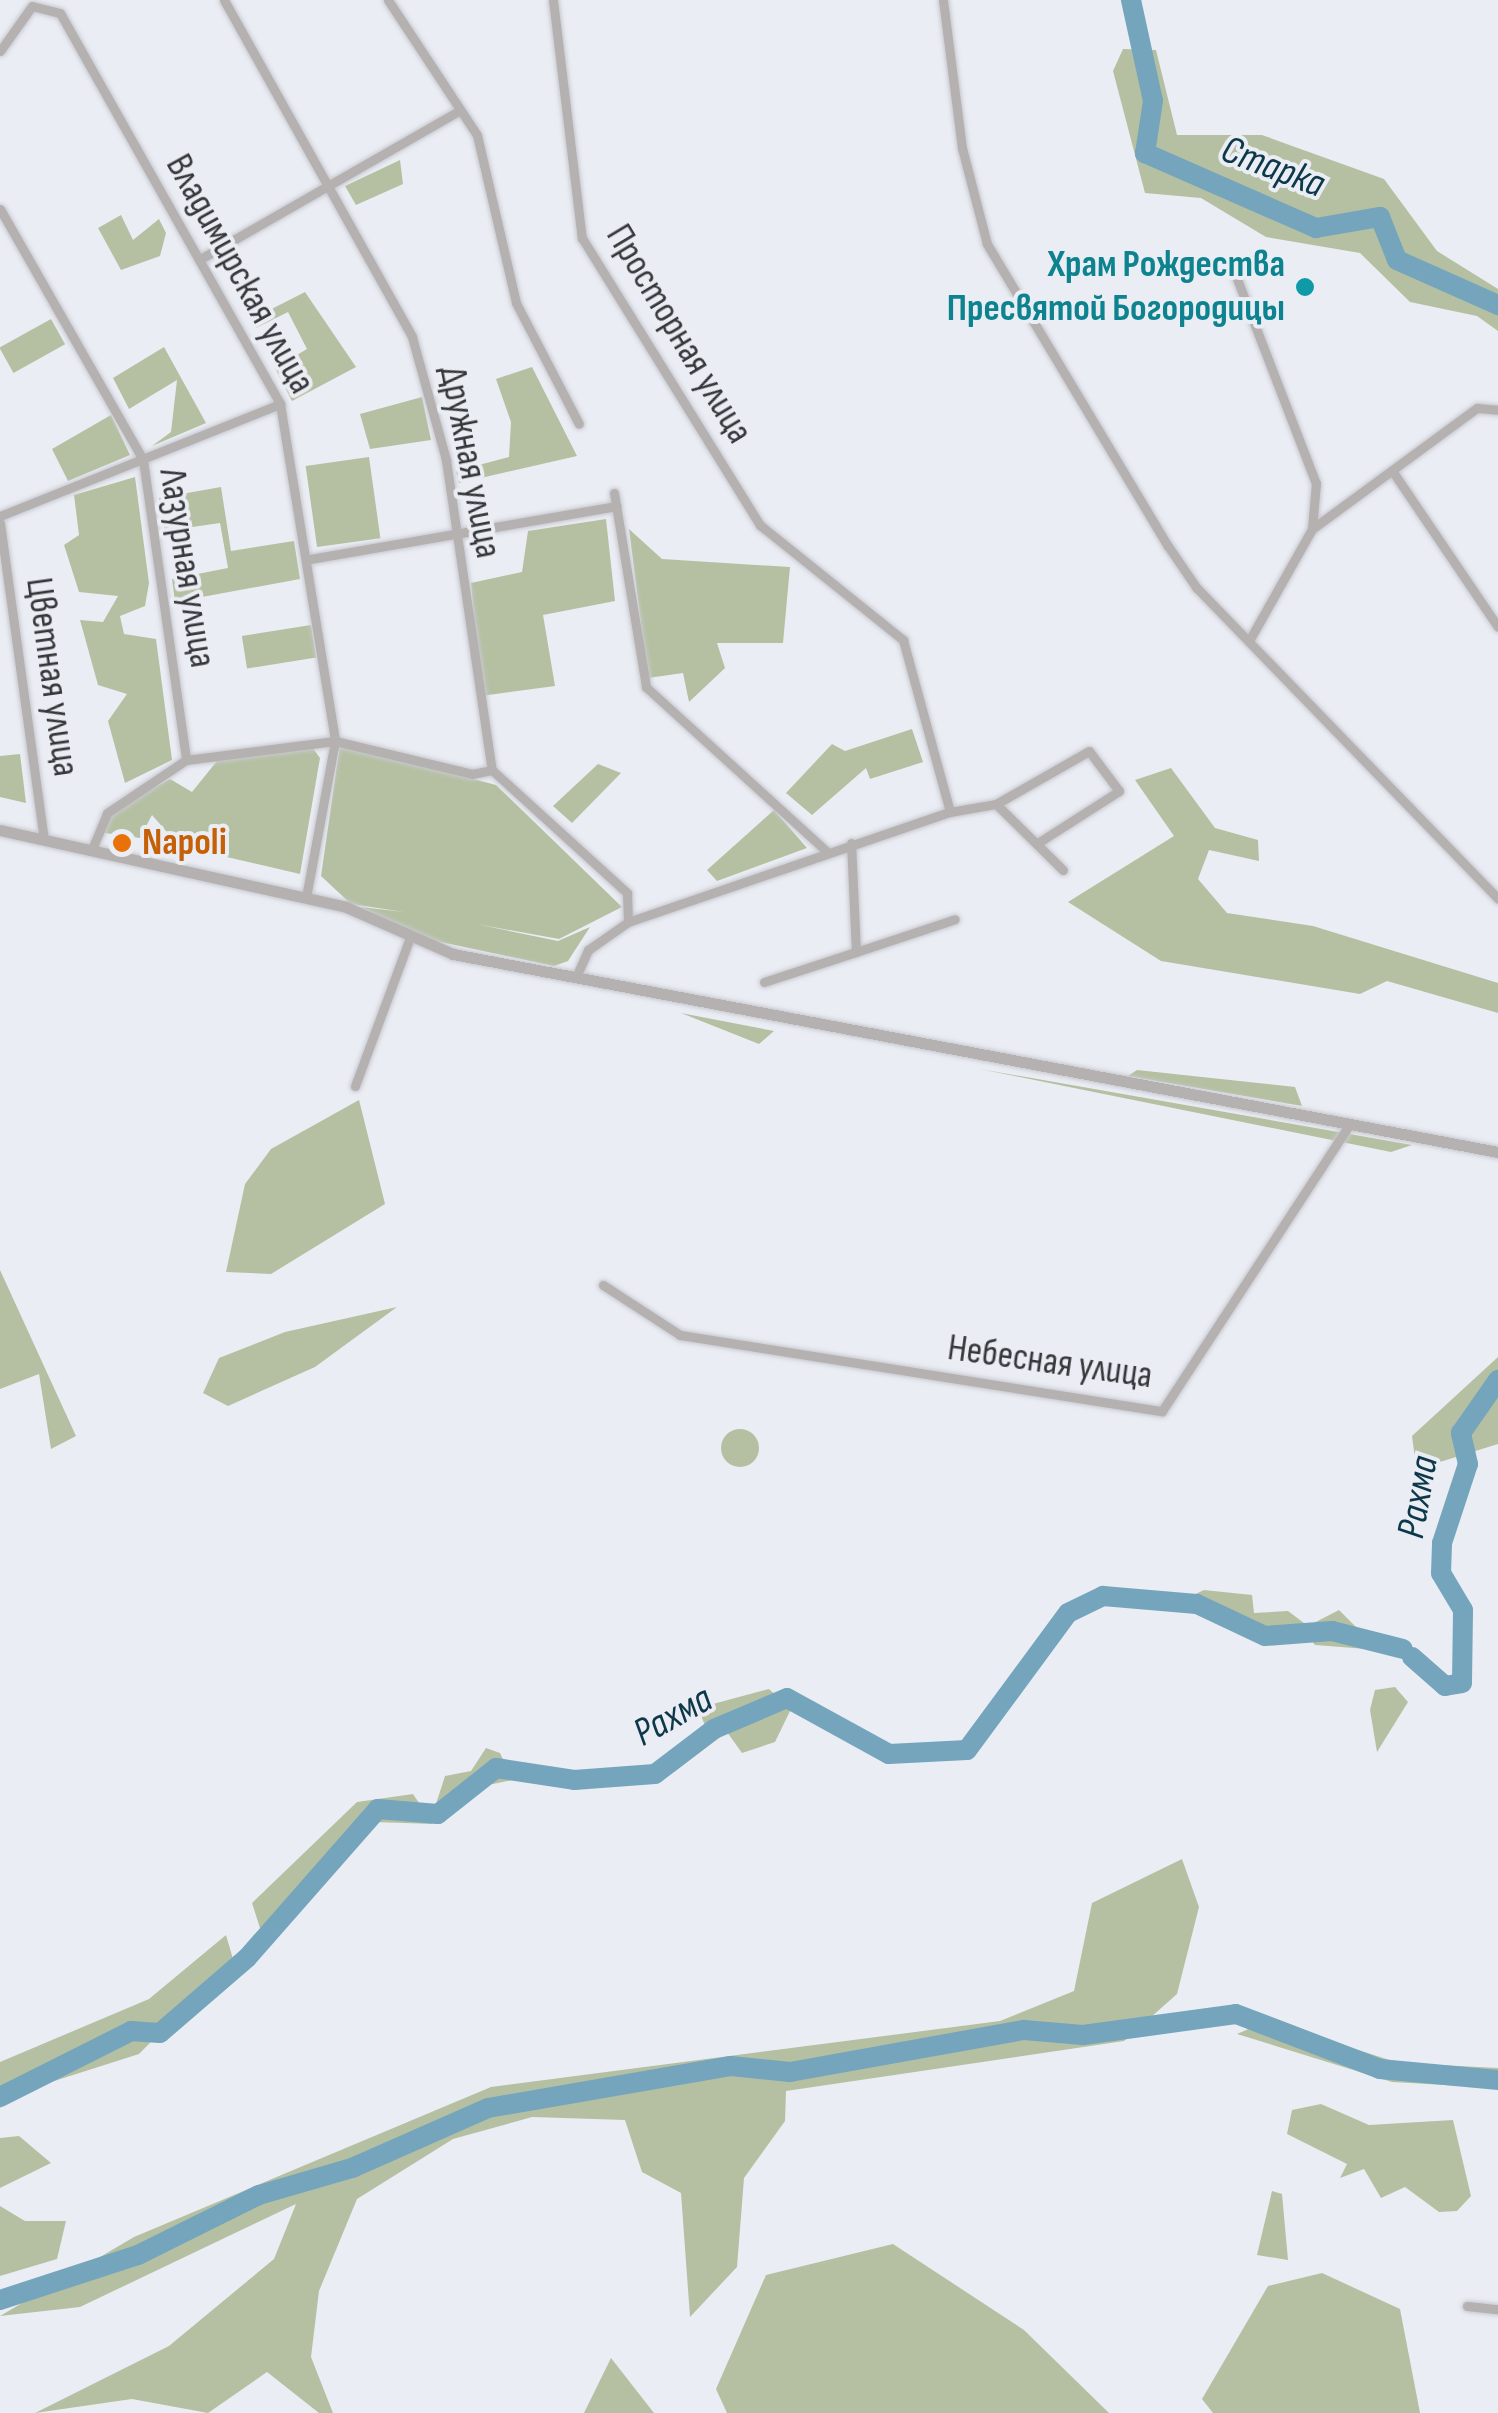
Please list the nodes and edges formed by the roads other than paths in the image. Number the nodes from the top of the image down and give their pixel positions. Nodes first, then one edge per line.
1 (224, 0) edge
2 (388, 0) edge
3 (553, 0) edge
4 (943, 0) edge
5 (43, 2) edge
6 (0, 51) edge
7 (460, 110) junction
8 (330, 186) junction
9 (0, 209) edge
10 (202, 258) junction
11 (1234, 270) dead end
12 (280, 404) junction
13 (1498, 410) edge
14 (580, 424) dead end
15 (143, 460) junction
16 (1393, 472) junction
17 (614, 492) dead end
18 (616, 506) junction
19 (0, 520) edge
20 (1312, 529) junction
21 (458, 533) junction
22 (310, 559) junction
23 (1498, 627) edge
24 (1250, 638) junction
25 (336, 741) junction
26 (186, 760) junction
27 (492, 770) junction
28 (996, 804) junction
29 (950, 812) junction
30 (0, 830) edge
31 (44, 840) junction
32 (851, 843) junction
33 (1036, 844) junction
34 (92, 850) junction
35 (826, 851) junction
36 (1063, 870) dead end
37 (306, 897) junction
38 (1498, 899) edge
39 (955, 920) dead end
40 (628, 922) junction
41 (409, 940) junction
42 (856, 952) junction
43 (576, 977) junction
44 (764, 982) dead end
45 (355, 1086) dead end
46 (1350, 1124) junction
47 (1498, 1152) edge
48 (603, 1285) dead end
49 (1467, 2306) dead end
50 (1498, 2309) edge

1 - 8 street, Дружная улица
2 - 7 street
3 - 29 street, Просторная улица
4 - 24 street
5 - 6 street
5 - 10 street, Владимирская улица
7 - 8 street
7 - 14 street
8 - 10 street
8 - 21 street, Дружная улица
9 - 15 street, Лазурная улица
10 - 12 street, Владимирская улица
11 - 20 street
12 - 15 street
12 - 22 street, Владимирская улица
13 - 16 street
15 - 19 street
15 - 26 street, Лазурная улица
16 - 20 street
16 - 23 street
17 - 18 street
18 - 21 street
18 - 35 street
19 - 31 street, Цветная улица
20 - 24 street
21 - 22 street
21 - 27 street, Дружная улица
22 - 25 street, Владимирская улица
24 - 38 street
25 - 26 street
25 - 27 street
25 - 37 street, Владимирская улица
26 - 34 street, Цветная улица
27 - 40 street
28 - 29 street
28 - 33 street
28 - 33 street
29 - 32 street
30 - 31 street
31 - 34 street
32 - 35 street
32 - 42 street
33 - 36 street
34 - 37 street
35 - 40 street
37 - 41 street
39 - 42 street
40 - 43 street
41 - 43 street
41 - 45 street
42 - 44 street
43 - 46 street
46 - 47 street
46 - 48 street, Небесная улица
49 - 50 street

